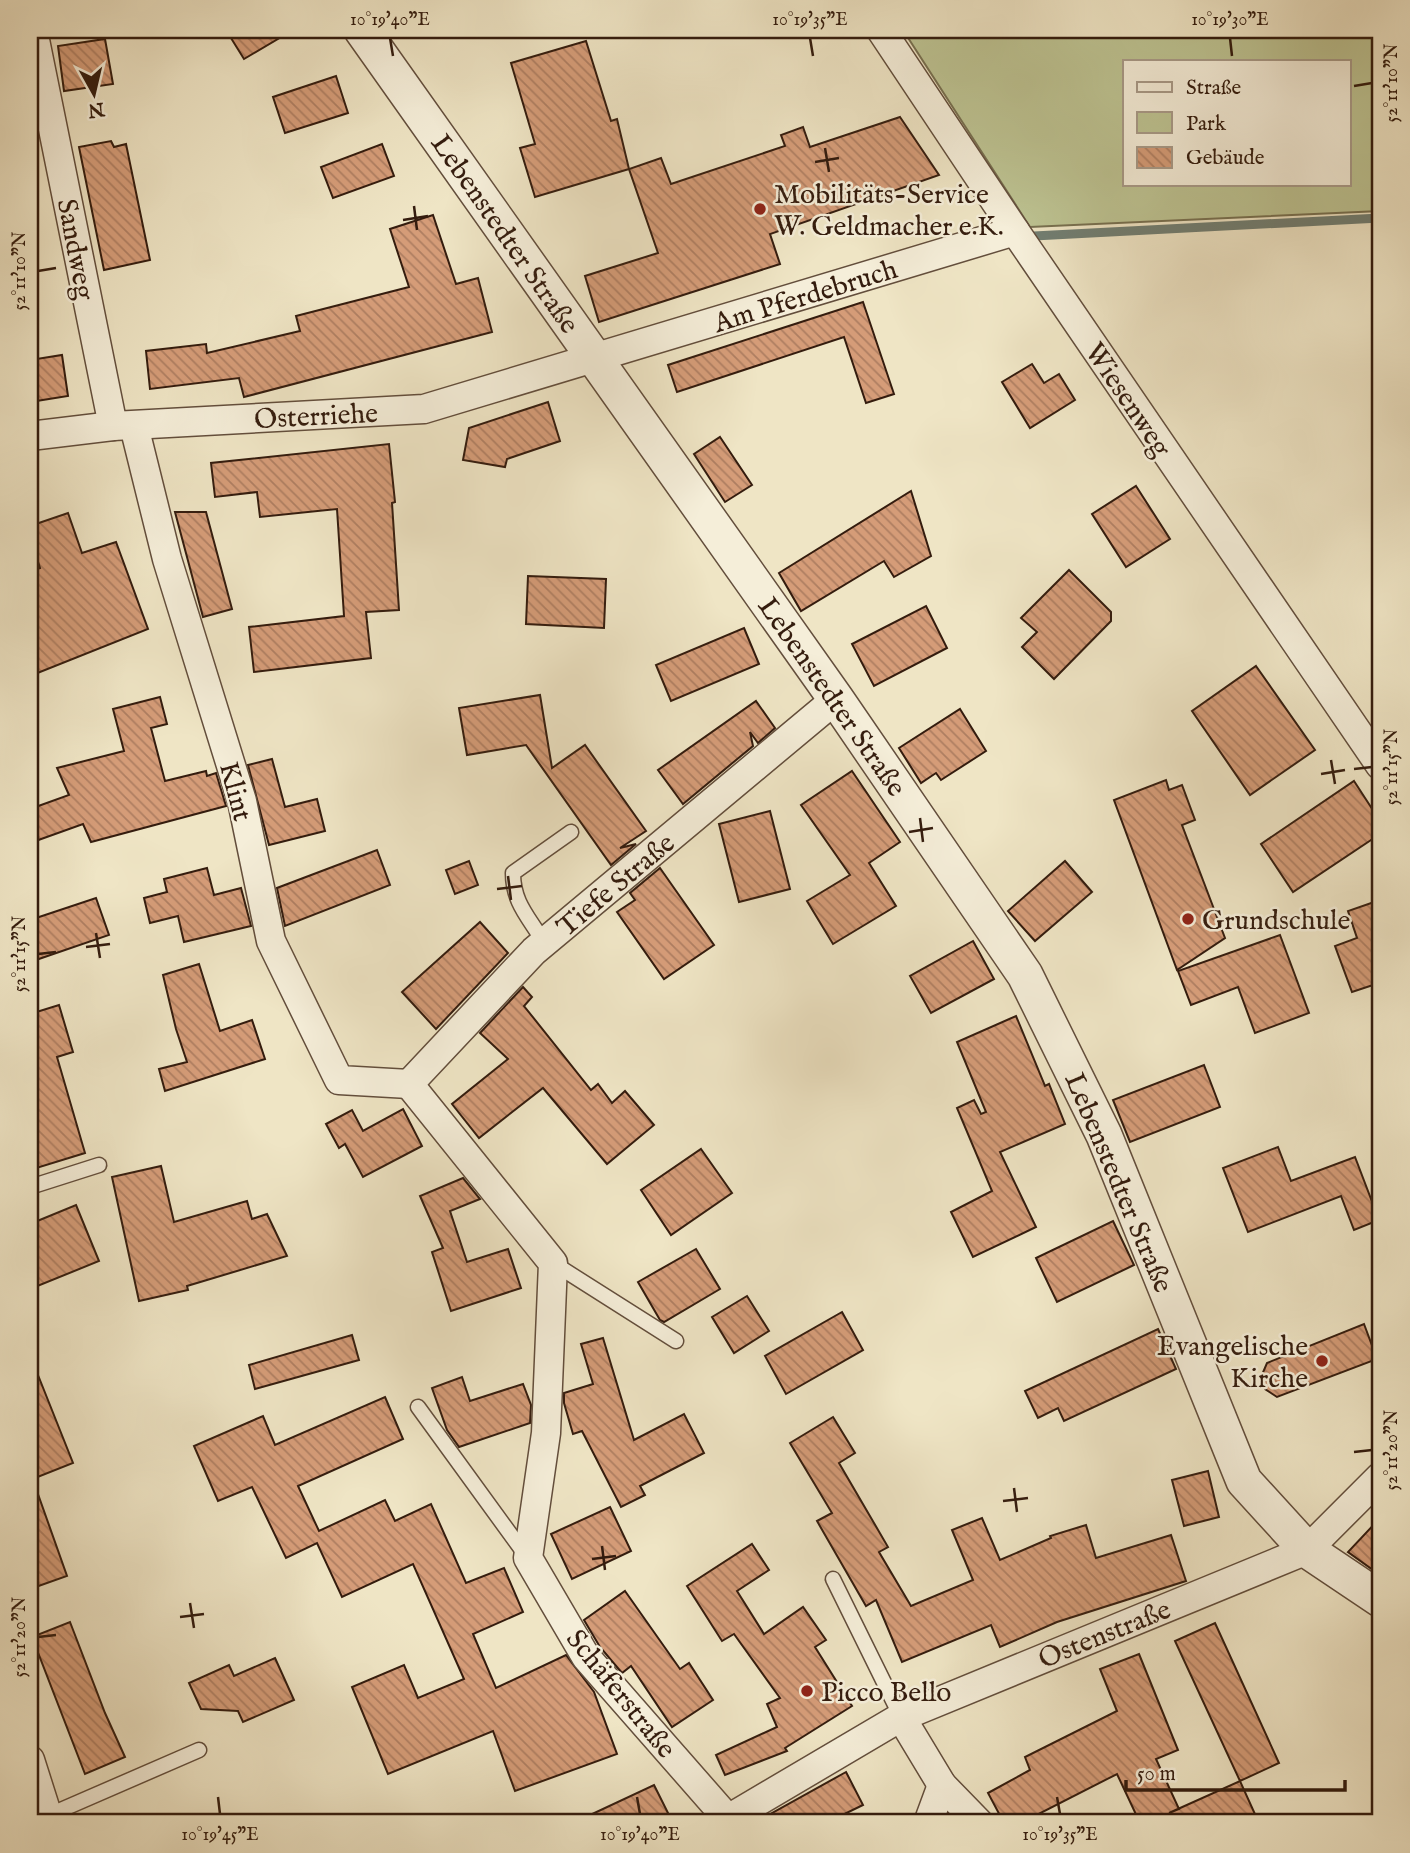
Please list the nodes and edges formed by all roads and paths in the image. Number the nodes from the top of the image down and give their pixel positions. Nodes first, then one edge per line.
1 (33, 30) edge
2 (362, 30) edge
3 (881, 30) edge
4 (1015, 231) junction
5 (595, 358) junction
6 (124, 426) junction
7 (30, 436) edge
8 (836, 699) junction
9 (1380, 765) edge
10 (571, 832) dead end
11 (544, 943) junction
12 (409, 1084) junction
13 (99, 1165) dead end
14 (30, 1187) edge
15 (553, 1263) junction
16 (676, 1341) dead end
17 (418, 1407) dead end
18 (1380, 1477) edge
19 (1307, 1550) junction
20 (528, 1558) junction
21 (833, 1579) dead end
22 (1380, 1599) edge
23 (901, 1717) junction
24 (199, 1750) dead end
25 (30, 1760) edge
26 (943, 1785) junction
27 (49, 1820) edge
28 (726, 1821) edge
29 (928, 1823) edge
30 (979, 1823) edge

1 - 6 street, Sandweg
2 - 5 street, Lebenstedter Straße
3 - 4 street, Wiesenweg
4 - 5 street, Am Pferdebruch
4 - 9 street, Wiesenweg
5 - 6 street, Osterriehe
5 - 8 street, Lebenstedter Straße
6 - 7 street, Osterriehe
6 - 12 street, Klint
8 - 11 street, Tiefe Straße
8 - 19 street, Lebenstedter Straße
10 - 11 lane
11 - 12 street, Tiefe Straße
12 - 15 street
13 - 14 lane
15 - 16 lane
15 - 20 street
17 - 20 lane, Schäferstraße
18 - 19 street
19 - 22 street, Lebenstedter Straße
19 - 23 street, Ostenstraße
20 - 28 street, Schäferstraße
21 - 23 lane
23 - 26 street
23 - 28 street, Ostenstraße
24 - 27 lane
25 - 27 street
26 - 29 street
26 - 30 street

